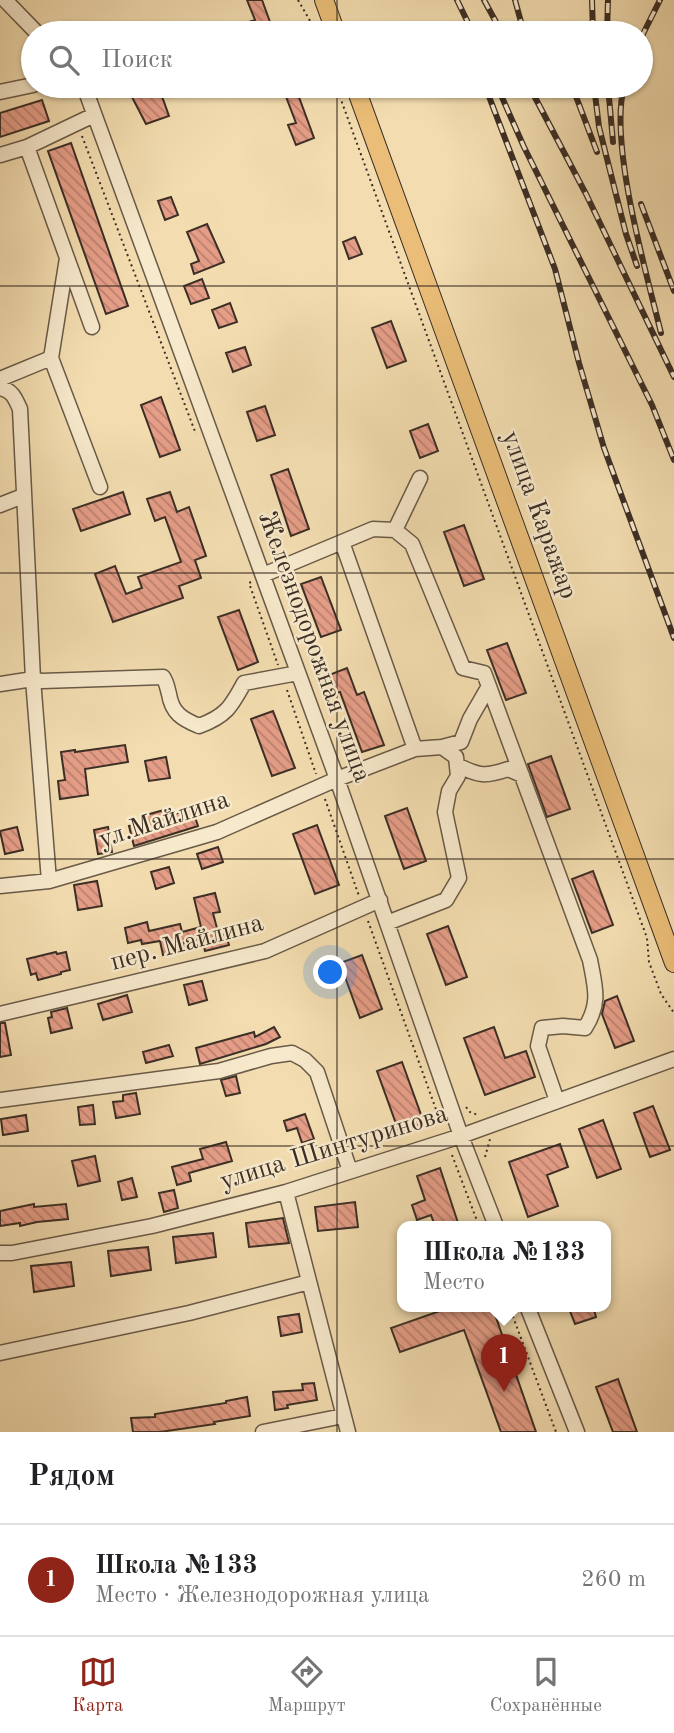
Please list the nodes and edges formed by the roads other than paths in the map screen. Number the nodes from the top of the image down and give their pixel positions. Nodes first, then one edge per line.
1 (5, 0) edge
2 (324, 0) edge
3 (25, 21) edge
4 (332, 21) edge
5 (21, 88) edge
6 (0, 92) edge
7 (88, 98) edge
8 (359, 98) edge
9 (94, 115) junction
10 (27, 147) junction
11 (0, 155) edge
12 (68, 257) junction
13 (92, 327) dead end
14 (51, 358) junction
15 (3, 385) edge
16 (420, 478) dead end
17 (100, 487) dead end
18 (23, 496) junction
19 (0, 505) edge
20 (395, 530) junction
21 (342, 542) junction
22 (262, 575) junction
23 (298, 673) junction
24 (33, 679) junction
25 (0, 684) edge
26 (489, 686) junction
27 (442, 747) junction
28 (415, 749) junction
29 (457, 765) junction
30 (522, 775) junction
31 (337, 779) junction
32 (49, 881) junction
33 (0, 886) edge
34 (380, 900) junction
35 (387, 923) junction
36 (674, 963) edge
37 (0, 1014) edge
38 (674, 1059) edge
39 (0, 1100) edge
40 (557, 1101) junction
41 (461, 1136) junction
42 (350, 1171) junction
43 (286, 1192) junction
44 (494, 1221) edge
45 (0, 1253) edge
46 (309, 1282) junction
47 (529, 1312) edge
48 (0, 1353) edge
49 (343, 1416) junction
50 (263, 1432) edge
51 (348, 1432) edge
52 (577, 1432) edge

1 - 3 street
2 - 4 main road
5 - 6 street
7 - 9 street, Железнодорожная улица
8 - 36 main road, улица Каражар
9 - 10 street
9 - 22 street, Железнодорожная улица
10 - 11 street
10 - 12 street
12 - 13 street
12 - 14 street
14 - 15 street
14 - 17 street
15 - 18 street
16 - 20 street
18 - 19 street
18 - 24 street
20 - 21 street
20 - 26 street
21 - 22 street
21 - 28 street
22 - 23 street, Железнодорожная улица
23 - 24 street
23 - 31 street, Железнодорожная улица
24 - 25 street
24 - 32 street
26 - 27 street
26 - 30 street
27 - 28 street, ул.Майлина
27 - 29 street
28 - 31 street, ул.Майлина
29 - 30 street
29 - 35 street
30 - 40 street
31 - 32 street, ул.Майлина
31 - 34 street, Железнодорожная улица
32 - 33 street, ул.Майлина
34 - 35 street, Железнодорожная улица
34 - 37 street, пер. Майлина
35 - 41 street, Железнодорожная улица
38 - 40 street, улица Шинтуринова
39 - 42 street
40 - 41 street, улица Шинтуринова
41 - 42 street, улица Шинтуринова
41 - 44 street, Железнодорожная улица
42 - 43 street, улица Шинтуринова
43 - 45 street, улица Шинтуринова
43 - 46 street
46 - 48 street
46 - 49 street
47 - 52 street
49 - 50 street
49 - 51 street

